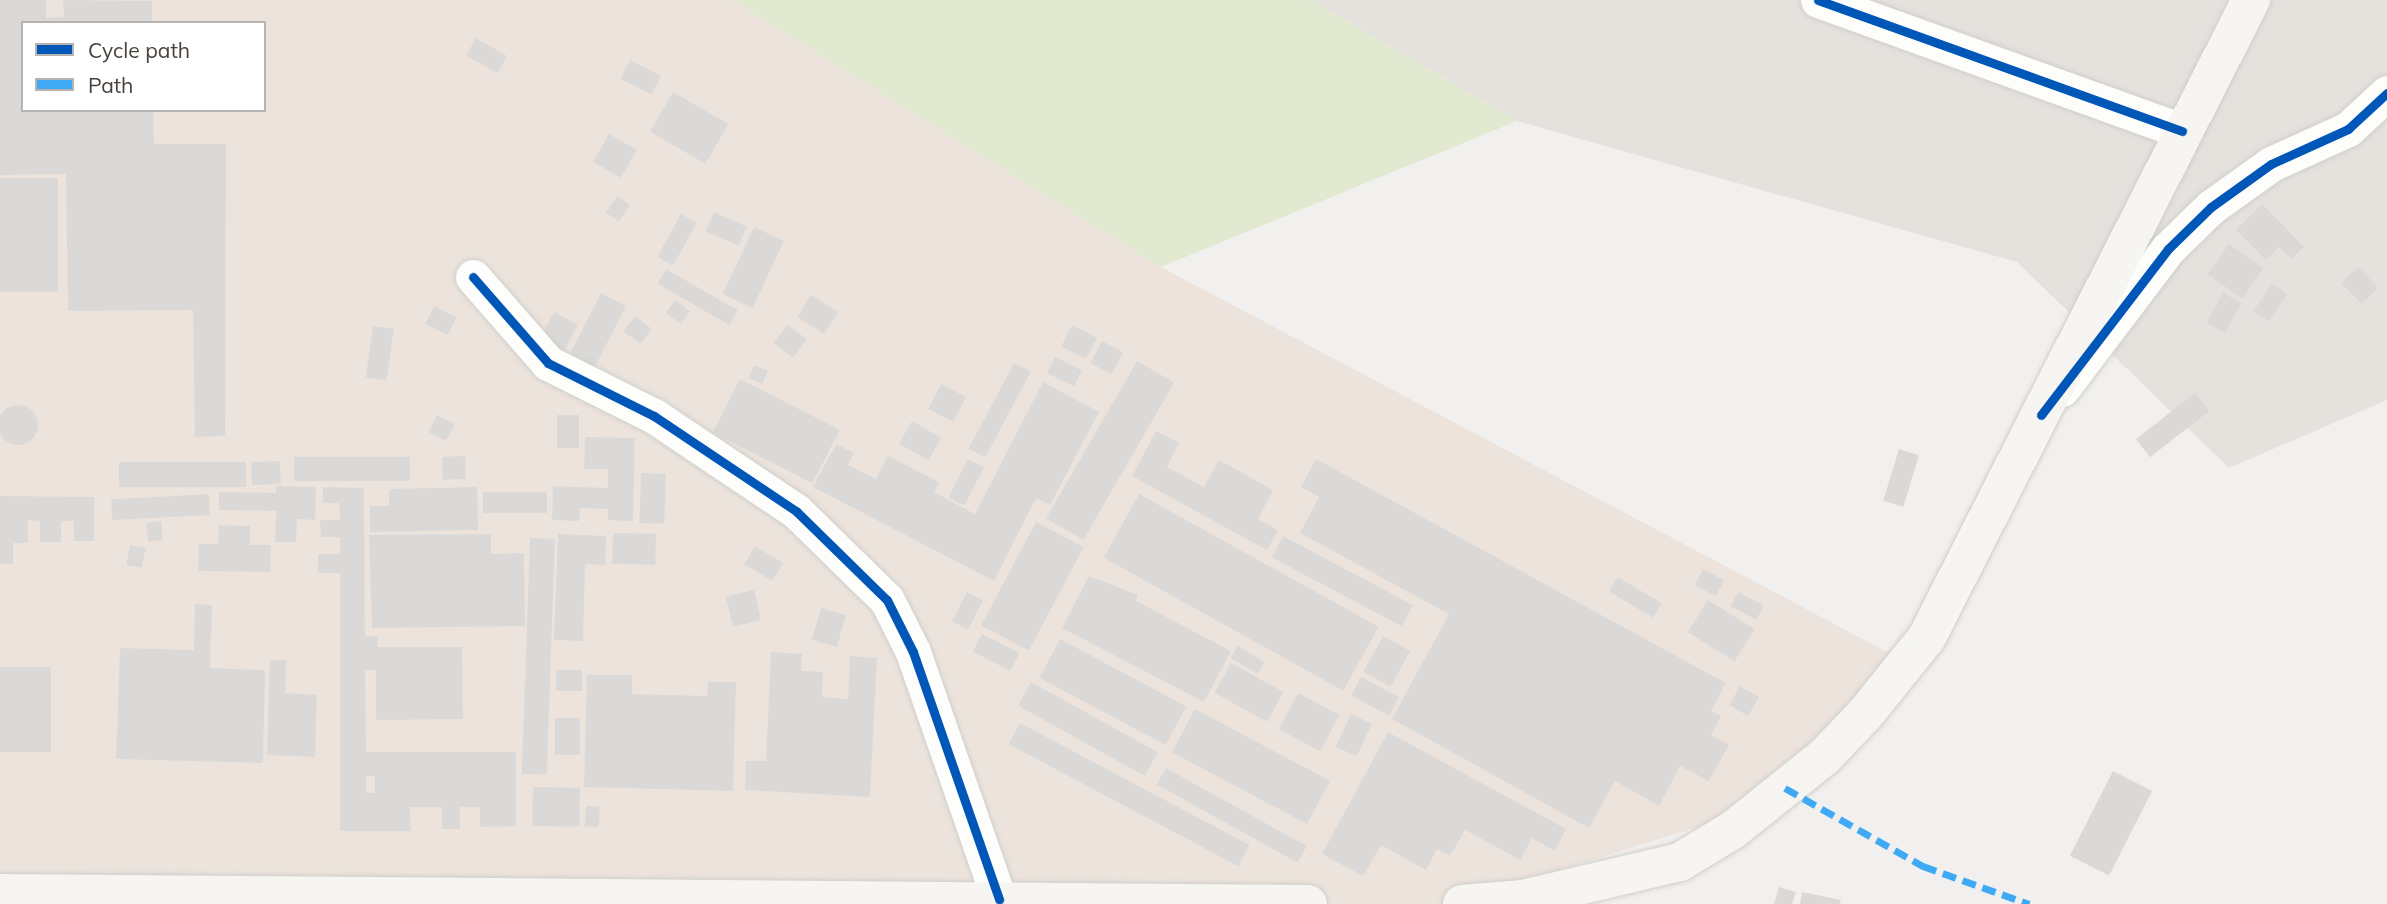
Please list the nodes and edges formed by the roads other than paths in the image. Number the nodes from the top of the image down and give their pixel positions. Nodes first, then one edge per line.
1 (1818, 0) edge
2 (2251, 0) edge
3 (2387, 93) edge
4 (2182, 131) junction
5 (473, 277) dead end
6 (2041, 415) junction
7 (0, 893) edge
8 (999, 899) junction
9 (1308, 904) edge
10 (1462, 904) edge

1 - 4 street
2 - 4 main road
3 - 6 street
4 - 6 main road
5 - 8 street
6 - 10 main road
7 - 8 main road
8 - 9 main road

